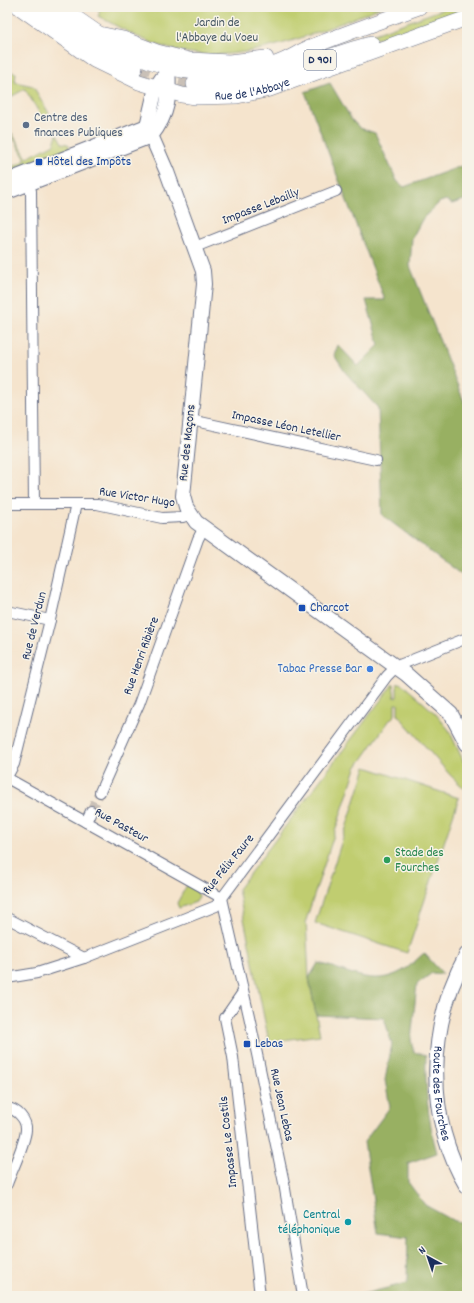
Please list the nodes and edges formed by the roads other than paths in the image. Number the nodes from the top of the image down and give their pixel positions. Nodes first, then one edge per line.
1 (39, 7) edge
2 (419, 7) edge
3 (18, 8) edge
4 (54, 17) edge
5 (467, 18) edge
6 (444, 27) junction
7 (99, 34) junction
8 (310, 48) junction
9 (135, 68) tunnel mouth
10 (168, 68) junction
11 (194, 84) tunnel mouth
12 (163, 89) junction
13 (149, 131) junction
14 (7, 181) edge
15 (28, 183) junction
16 (336, 191) dead end
17 (7, 192) edge
18 (195, 247) junction
19 (191, 420) junction
20 (376, 460) dead end
21 (7, 504) edge
22 (34, 504) junction
23 (76, 504) junction
24 (189, 514) junction
25 (204, 527) junction
26 (7, 611) edge
27 (50, 620) junction
28 (467, 638) edge
29 (396, 666) junction
30 (467, 744) edge
31 (7, 777) edge
32 (100, 792) tunnel mouth
33 (91, 811) tunnel mouth
34 (86, 822) junction
35 (222, 898) junction
36 (7, 918) edge
37 (467, 954) edge
38 (84, 958) junction
39 (7, 978) edge
40 (243, 992) junction
41 (7, 1108) edge
42 (7, 1184) edge
43 (467, 1187) edge
44 (260, 1296) edge
45 (303, 1296) edge

1 - 4 main road, D 901
2 - 8 main road, Rue de l'Abbaye / D 901
3 - 4 main road, D 901
4 - 7 main road, D 901
4 - 9 main road, D 901
4 - 12 main road, Rue de l'Abbaye / D 901
5 - 6 main road, Rue de l'Abbaye / D 901
6 - 11 main road, Rue de l'Abbaye / D 901
6 - 12 main road, Rue de l'Abbaye / D 901
7 - 8 main road, Rue de l'Abbaye / D 901
7 - 10 main road, Rue de l'Abbaye / D 901
8 - 10 main road, Rue de l'Abbaye / D 901
10 - 12 main road
12 - 13 main road
13 - 14 main road
13 - 15 main road
13 - 18 main road, Rue des Maçons
15 - 17 main road
15 - 22 street
16 - 18 street, Impasse Lebailly
18 - 19 main road, Rue des Maçons
19 - 20 street, Impasse Léon Letellier
19 - 24 main road, Rue des Maçons
21 - 22 street, Rue Victor Hugo
22 - 23 street, Rue Victor Hugo
23 - 24 street, Rue Victor Hugo
23 - 27 street, Rue de Verdun
24 - 25 main road
25 - 29 main road
25 - 32 street, Rue Henri Ribière
26 - 27 street
27 - 31 street, Rue de Verdun
28 - 29 street
29 - 30 main road
29 - 35 street, Rue Félix Faure
31 - 34 street, Rue Pasteur
33 - 34 street
34 - 35 street, Rue Pasteur
35 - 38 street, Rue Félix Faure
35 - 40 street, Rue Jean Lebas
36 - 38 street
37 - 43 main road, Route des Fourches
38 - 39 street, Rue Félix Faure
40 - 44 street, Impasse Le Costils
40 - 45 street, Rue Jean Lebas
41 - 42 street

